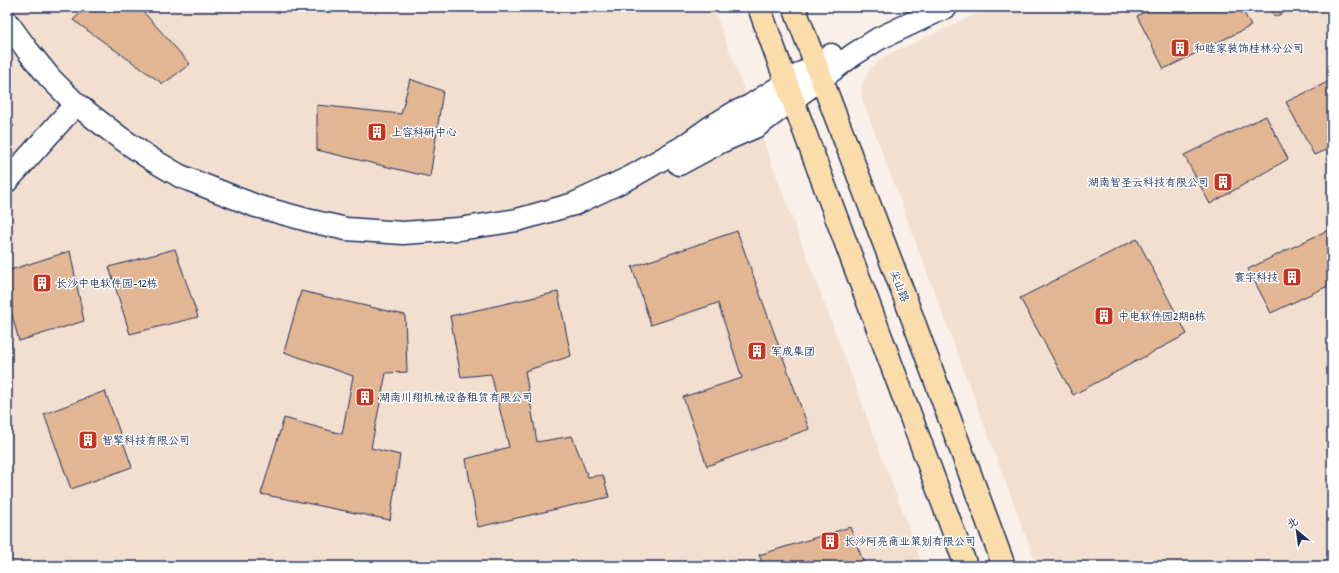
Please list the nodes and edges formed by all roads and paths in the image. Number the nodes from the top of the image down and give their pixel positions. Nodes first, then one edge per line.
1 (759, 7) edge
2 (794, 7) edge
3 (922, 7) edge
4 (946, 7) edge
5 (7, 22) edge
6 (7, 42) edge
7 (819, 72) junction
8 (789, 92) junction
9 (68, 105) junction
10 (7, 162) edge
11 (7, 181) edge
12 (966, 566) edge
13 (1004, 566) edge

1 - 8 main road
2 - 7 main road, 尖山路
3 - 7 street
4 - 7 street
5 - 9 street
6 - 9 street
7 - 8 street
7 - 13 main road, 尖山路
8 - 9 street
8 - 12 main road
9 - 10 street
9 - 11 street

